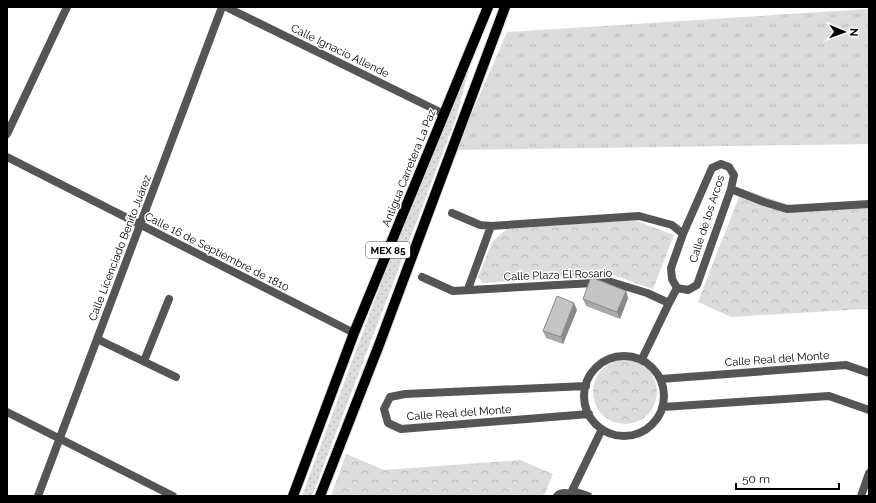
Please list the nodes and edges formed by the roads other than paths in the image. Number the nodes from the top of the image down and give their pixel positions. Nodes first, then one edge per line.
1 (67, 7) edge
2 (222, 7) edge
3 (226, 7) edge
4 (505, 7) edge
5 (487, 8) edge
6 (444, 114) junction
7 (7, 134) edge
8 (7, 157) edge
9 (731, 189) junction
10 (869, 204) edge
11 (452, 213) dead end
12 (140, 225) junction
13 (491, 226) junction
14 (683, 234) junction
15 (422, 277) dead end
16 (677, 288) junction
17 (468, 290) junction
18 (169, 299) dead end
19 (669, 303) junction
20 (354, 333) junction
21 (97, 339) junction
22 (642, 359) junction
23 (144, 362) junction
24 (869, 373) edge
25 (176, 377) dead end
26 (661, 379) junction
27 (586, 386) junction
28 (663, 407) junction
29 (869, 410) edge
30 (7, 412) edge
31 (589, 414) junction
32 (602, 429) junction
33 (60, 439) junction
34 (869, 473) edge
35 (572, 494) edge
36 (38, 496) edge
37 (173, 496) edge
38 (293, 496) edge
39 (320, 496) edge
40 (557, 496) edge
41 (588, 496) edge
42 (860, 496) edge

1 - 7 street
2 - 12 street, Calle Licenciado Benito Juárez
3 - 6 street, Calle Ignacio Allende
4 - 39 main road, MEX 85
5 - 6 main road, Antigua Carretera La Paz / MEX 85
6 - 20 main road, Antigua Carretera La Paz / MEX 85
8 - 12 street, Calle 16 de Septiembre de 1810
9 - 10 street
9 - 14 street, Calle de los Arcos
9 - 16 street, Calle de los Arcos
11 - 13 street
12 - 20 street, Calle 16 de Septiembre de 1810
12 - 21 street, Calle Licenciado Benito Juárez
13 - 14 street
13 - 17 street
14 - 16 street, Calle de los Arcos
15 - 17 street, Calle Plaza El Rosario
16 - 19 street
17 - 19 street, Calle Plaza El Rosario
18 - 23 street
19 - 22 street
20 - 38 main road, Antigua Carretera La Paz / MEX 85
21 - 23 street
21 - 33 street, Calle Licenciado Benito Juárez
22 - 26 street
22 - 27 street
23 - 25 street
24 - 26 street, Calle Real del Monte
26 - 28 street
27 - 31 street
27 - 31 street, Calle Real del Monte
28 - 29 street
28 - 32 street
30 - 33 street
31 - 32 street
32 - 35 street
33 - 36 street, Calle Licenciado Benito Juárez
33 - 37 street
34 - 42 street
35 - 40 street
35 - 41 street

